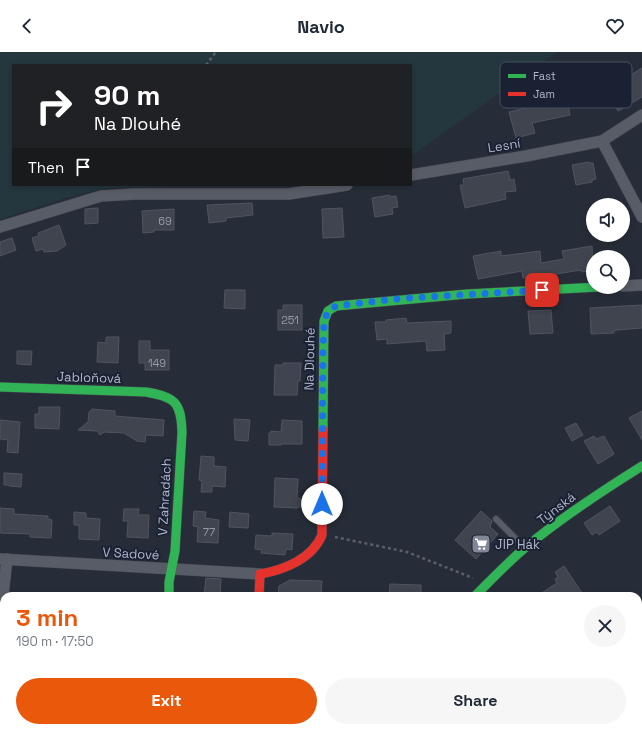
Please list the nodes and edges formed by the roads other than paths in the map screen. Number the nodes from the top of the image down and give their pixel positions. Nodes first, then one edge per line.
1 (642, 115) edge
2 (602, 141) junction
3 (412, 175) edge
4 (341, 186) edge
5 (642, 217) edge
6 (0, 227) edge
7 (642, 285) edge
8 (630, 286) edge
9 (586, 288) edge
10 (0, 387) edge
11 (174, 400) joint
12 (642, 466) edge
13 (496, 519) dead end
14 (526, 548) junction
15 (4, 559) edge
16 (172, 569) junction
17 (260, 574) junction
18 (2, 592) edge
19 (169, 592) edge
20 (259, 592) edge
21 (479, 592) edge

1 - 2 street
2 - 3 street, Lesní
2 - 5 street
4 - 6 street
7 - 8 street
9 - 17 street, Na Dlouhé
10 - 11 street, Jabloňová
11 - 16 street, V Zahradách
12 - 14 street, Týnská
13 - 14 lane
14 - 21 street, Týnská
15 - 16 street, V Sadové
15 - 18 street
16 - 17 street, V Sadové
16 - 19 street, V Zahradách
17 - 20 street

